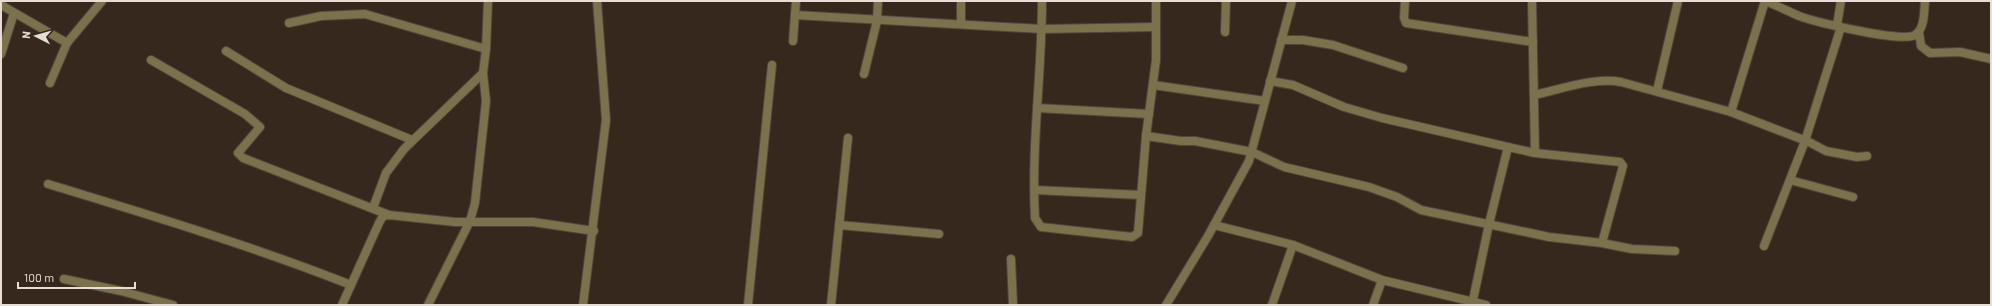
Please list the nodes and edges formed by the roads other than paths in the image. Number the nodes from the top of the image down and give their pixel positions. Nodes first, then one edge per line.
1 (102, 1) edge
2 (488, 1) edge
3 (597, 1) edge
4 (796, 1) edge
5 (878, 1) edge
6 (961, 1) edge
7 (1042, 1) edge
8 (1156, 1) edge
9 (1226, 1) edge
10 (1292, 1) edge
11 (1405, 1) edge
12 (1532, 1) edge
13 (1678, 1) edge
14 (1765, 1) edge
15 (1841, 1) edge
16 (1925, 1) edge
17 (1, 5) edge
18 (14, 13) junction
19 (795, 15) junction
20 (877, 21) junction
21 (290, 23) dead end
22 (961, 24) junction
23 (1839, 26) junction
24 (1156, 27) junction
25 (1042, 28) junction
26 (1225, 32) dead end
27 (1919, 32) junction
28 (1281, 40) junction
29 (793, 41) dead end
30 (1533, 42) junction
31 (67, 43) junction
32 (486, 49) junction
33 (226, 51) dead end
34 (1, 54) edge
35 (1991, 59) edge
36 (151, 60) dead end
37 (772, 65) dead end
38 (1403, 68) dead end
39 (483, 73) junction
40 (864, 74) dead end
41 (1270, 81) junction
42 (50, 83) dead end
43 (1153, 85) junction
44 (1657, 91) junction
45 (1534, 95) junction
46 (1264, 101) junction
47 (1037, 108) junction
48 (1731, 112) junction
49 (1148, 114) junction
50 (1146, 136) junction
51 (848, 138) dead end
52 (412, 140) junction
53 (1806, 141) junction
54 (1508, 147) junction
55 (1252, 152) junction
56 (1535, 153) junction
57 (1867, 156) dead end
58 (1790, 180) junction
59 (48, 184) dead end
60 (1035, 190) junction
61 (1141, 195) junction
62 (1853, 197) dead end
63 (373, 208) junction
64 (389, 215) junction
65 (470, 221) junction
66 (1489, 224) junction
67 (839, 225) junction
68 (1214, 225) junction
69 (594, 231) junction
70 (939, 234) dead end
71 (1602, 243) junction
72 (1293, 245) junction
73 (1764, 246) dead end
74 (1676, 251) dead end
75 (1011, 259) dead end
76 (64, 279) dead end
77 (1382, 280) junction
78 (351, 285) junction
79 (1473, 303) edge
80 (173, 305) edge
81 (342, 305) edge
82 (428, 305) edge
83 (583, 305) edge
84 (748, 305) edge
85 (832, 305) edge
86 (1013, 305) edge
87 (1166, 305) edge
88 (1272, 305) edge
89 (1373, 305) edge
90 (1486, 305) edge

1 - 31 street
2 - 32 street
3 - 69 street
4 - 19 street
5 - 20 street
6 - 22 street
7 - 25 street
8 - 24 street
9 - 26 street
10 - 28 street
11 - 30 street
12 - 30 street
13 - 44 street
14 - 23 street
14 - 48 street
15 - 23 street
16 - 27 street
17 - 18 street
18 - 31 street
18 - 34 street
19 - 20 street
19 - 29 street
20 - 22 street
20 - 40 street
21 - 32 street
22 - 25 street
23 - 27 street
23 - 53 street
24 - 25 street
24 - 43 street
25 - 47 street
27 - 35 street
28 - 38 street
28 - 41 street
30 - 45 street
31 - 42 street
32 - 39 street
33 - 52 street
36 - 63 street
37 - 84 street
39 - 52 street
39 - 65 street
41 - 46 street
41 - 54 street
43 - 46 street
43 - 49 street
44 - 45 street
44 - 48 street
45 - 56 street
46 - 55 street
47 - 49 street
47 - 60 street
48 - 53 street
49 - 50 street
50 - 55 street
50 - 61 street
51 - 67 street
52 - 63 street
53 - 57 street
53 - 58 street
54 - 56 street
54 - 66 street
55 - 66 street
55 - 68 street
56 - 71 street
58 - 62 street
58 - 73 street
59 - 78 street
60 - 61 street
60 - 61 street
63 - 64 street
64 - 65 street
64 - 78 street
65 - 69 street
65 - 82 street
66 - 71 street
66 - 79 street
67 - 70 street
67 - 85 street
68 - 72 street
68 - 87 street
69 - 83 street
71 - 74 street
72 - 77 street
72 - 88 street
75 - 86 street
76 - 80 street
77 - 79 street
77 - 89 street
78 - 81 street
79 - 90 street

